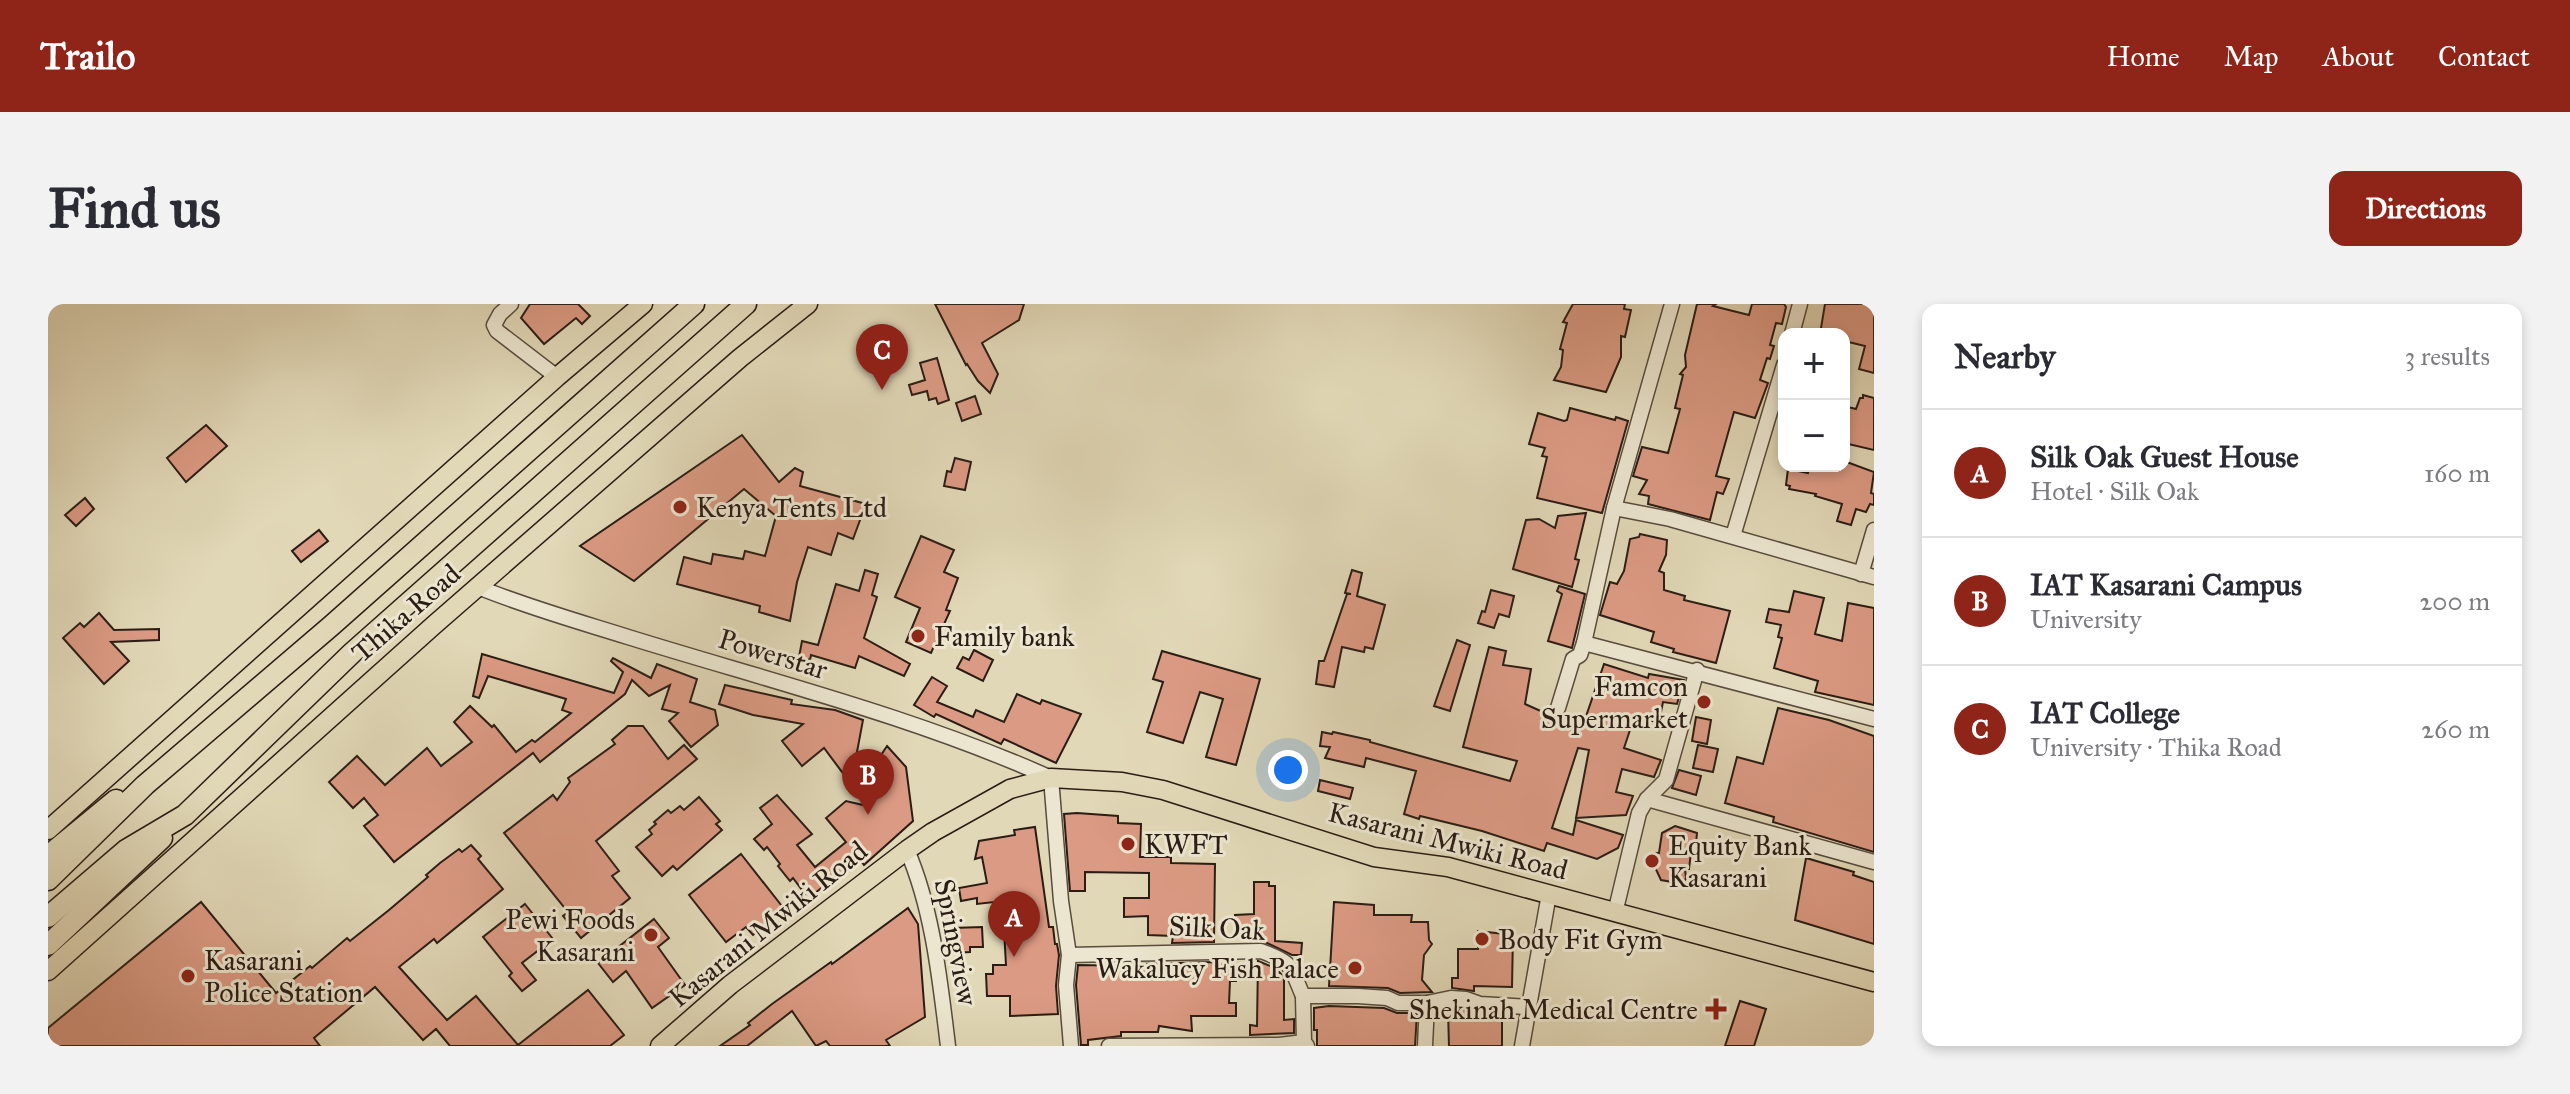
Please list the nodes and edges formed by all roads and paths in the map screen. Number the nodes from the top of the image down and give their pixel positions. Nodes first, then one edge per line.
1 (511, 304) edge
2 (643, 304) edge
3 (694, 304) edge
4 (746, 304) edge
5 (808, 304) edge
6 (1672, 304) edge
7 (1800, 304) edge
8 (1794, 328) edge
9 (557, 377) junction
10 (1778, 385) edge
11 (1614, 508) junction
12 (1874, 530) edge
13 (1733, 536) junction
14 (1868, 575) edge
15 (478, 587) junction
16 (1584, 643) junction
17 (1697, 670) junction
18 (1558, 708) dead end
19 (1874, 719) edge
20 (1051, 778) junction
21 (145, 785) junction
22 (1647, 799) junction
23 (185, 815) junction
24 (48, 830) edge
25 (907, 850) junction
26 (48, 856) edge
27 (1874, 862) edge
28 (48, 880) edge
29 (1549, 894) junction
30 (1615, 913) junction
31 (50, 915) edge
32 (48, 945) edge
33 (1069, 955) junction
34 (48, 971) edge
35 (1874, 982) edge
36 (1303, 996) junction
37 (1427, 1003) junction
38 (1528, 1007) junction
39 (1305, 1044) edge
40 (660, 1046) edge
41 (948, 1046) edge
42 (1071, 1046) edge
43 (1109, 1046) edge
44 (1425, 1046) edge
45 (1522, 1046) edge

1 - 9 street
2 - 9 main road
3 - 21 highway, Thika Road
4 - 23 highway, Thika Road
5 - 15 main road, Thika Road
6 - 11 street
7 - 8 street
9 - 24 main road
10 - 13 street
11 - 13 street
11 - 16 street
12 - 14 street
13 - 14 street
15 - 20 street, Powerstar
15 - 34 main road, Thika Road
16 - 17 street
16 - 18 street
17 - 19 street
17 - 22 street
20 - 25 main road, Kasarani Mwiki Road
20 - 29 main road, Kasarani Mwiki Road
20 - 33 street
21 - 26 highway
21 - 28 highway, Thika Road
22 - 27 street
22 - 30 street
23 - 31 highway, Thika Road
23 - 32 highway
25 - 40 main road, Kasarani Mwiki Road
25 - 41 street, Springview
29 - 30 main road, Kasarani Mwiki Road
29 - 38 street
30 - 35 main road, Kasarani Mwiki Road
33 - 36 street, Silk Oak
33 - 42 street
36 - 37 street
36 - 39 street
37 - 38 street
37 - 44 street
38 - 45 street
39 - 43 street

